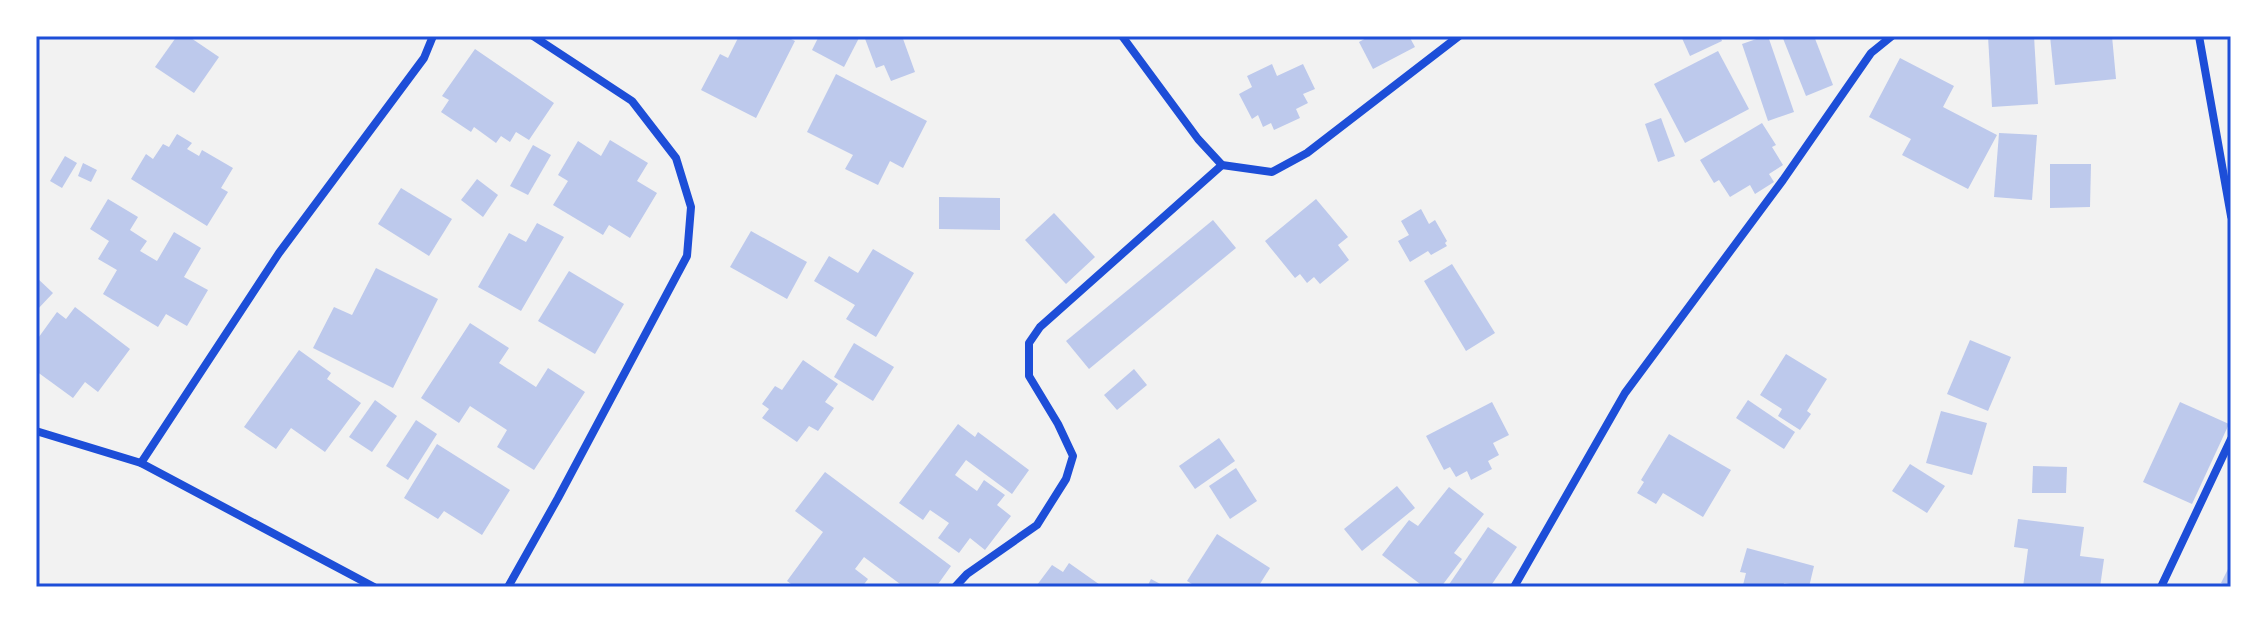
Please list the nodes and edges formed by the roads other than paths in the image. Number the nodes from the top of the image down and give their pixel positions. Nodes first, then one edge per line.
1 (433, 36) edge
2 (533, 36) edge
3 (1122, 36) edge
4 (1459, 36) edge
5 (1892, 36) edge
6 (2199, 36) edge
7 (1222, 165) junction
8 (2231, 216) edge
9 (37, 432) edge
10 (2231, 439) edge
11 (141, 463) junction
12 (374, 587) edge
13 (508, 587) edge
14 (955, 587) edge
15 (1514, 587) edge
16 (2161, 587) edge

1 - 11 street
2 - 13 street
3 - 7 street
4 - 7 street
5 - 15 street
6 - 8 street
7 - 14 street
9 - 11 street
10 - 16 street
11 - 12 street

